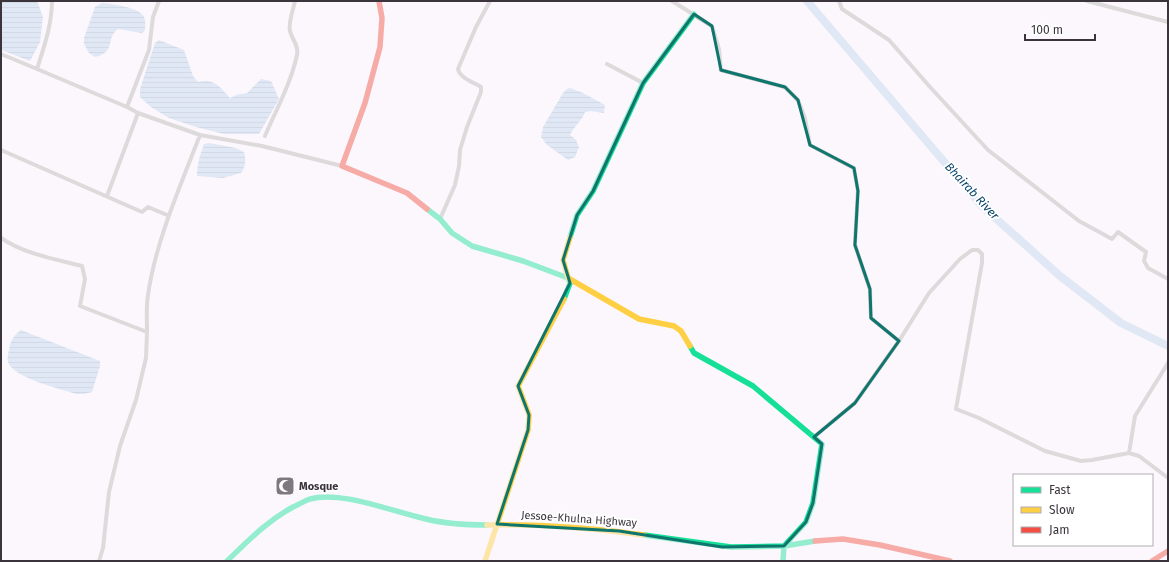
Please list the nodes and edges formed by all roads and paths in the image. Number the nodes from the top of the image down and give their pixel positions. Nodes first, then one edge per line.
1 (52, 1) edge
2 (159, 1) edge
3 (295, 1) edge
4 (379, 1) edge
5 (490, 1) edge
6 (672, 1) edge
7 (839, 1) edge
8 (1087, 1) edge
9 (694, 14) junction
10 (1168, 22) edge
11 (1, 54) edge
12 (607, 64) dead end
13 (37, 69) junction
14 (643, 83) junction
15 (127, 107) junction
16 (138, 114) junction
17 (200, 135) junction
18 (265, 136) dead end
19 (1, 150) edge
20 (342, 166) junction
21 (107, 196) junction
22 (167, 215) dead end
23 (440, 218) junction
24 (1, 238) edge
25 (568, 278) junction
26 (1168, 279) edge
27 (147, 332) junction
28 (898, 341) junction
29 (1168, 363) edge
30 (814, 437) junction
31 (1129, 453) junction
32 (1168, 478) edge
33 (497, 524) junction
34 (784, 546) junction
35 (1168, 551) edge
36 (99, 561) edge
37 (227, 561) edge
38 (485, 561) edge
39 (784, 561) edge
40 (950, 561) edge
41 (1152, 561) edge

1 - 13 street
2 - 15 street
3 - 18 street
4 - 20 main road
5 - 23 street
6 - 9 street
7 - 26 street
8 - 10 street
9 - 14 main road
9 - 28 street
11 - 13 street
12 - 14 street
13 - 15 street
14 - 25 main road
15 - 16 street
16 - 17 street
16 - 21 street
17 - 20 street
17 - 27 street
19 - 21 street
20 - 23 main road
21 - 22 street
23 - 25 main road
24 - 27 street
25 - 30 main road
25 - 33 main road
27 - 36 street
28 - 30 street
28 - 31 street
29 - 31 street
30 - 34 main road
31 - 32 street
33 - 34 main road, Jessoe-Khulna Highway
33 - 37 main road, Jessoe-Khulna Highway
33 - 38 main road
34 - 39 main road
34 - 40 main road, Jessoe-Khulna Highway
35 - 41 main road

